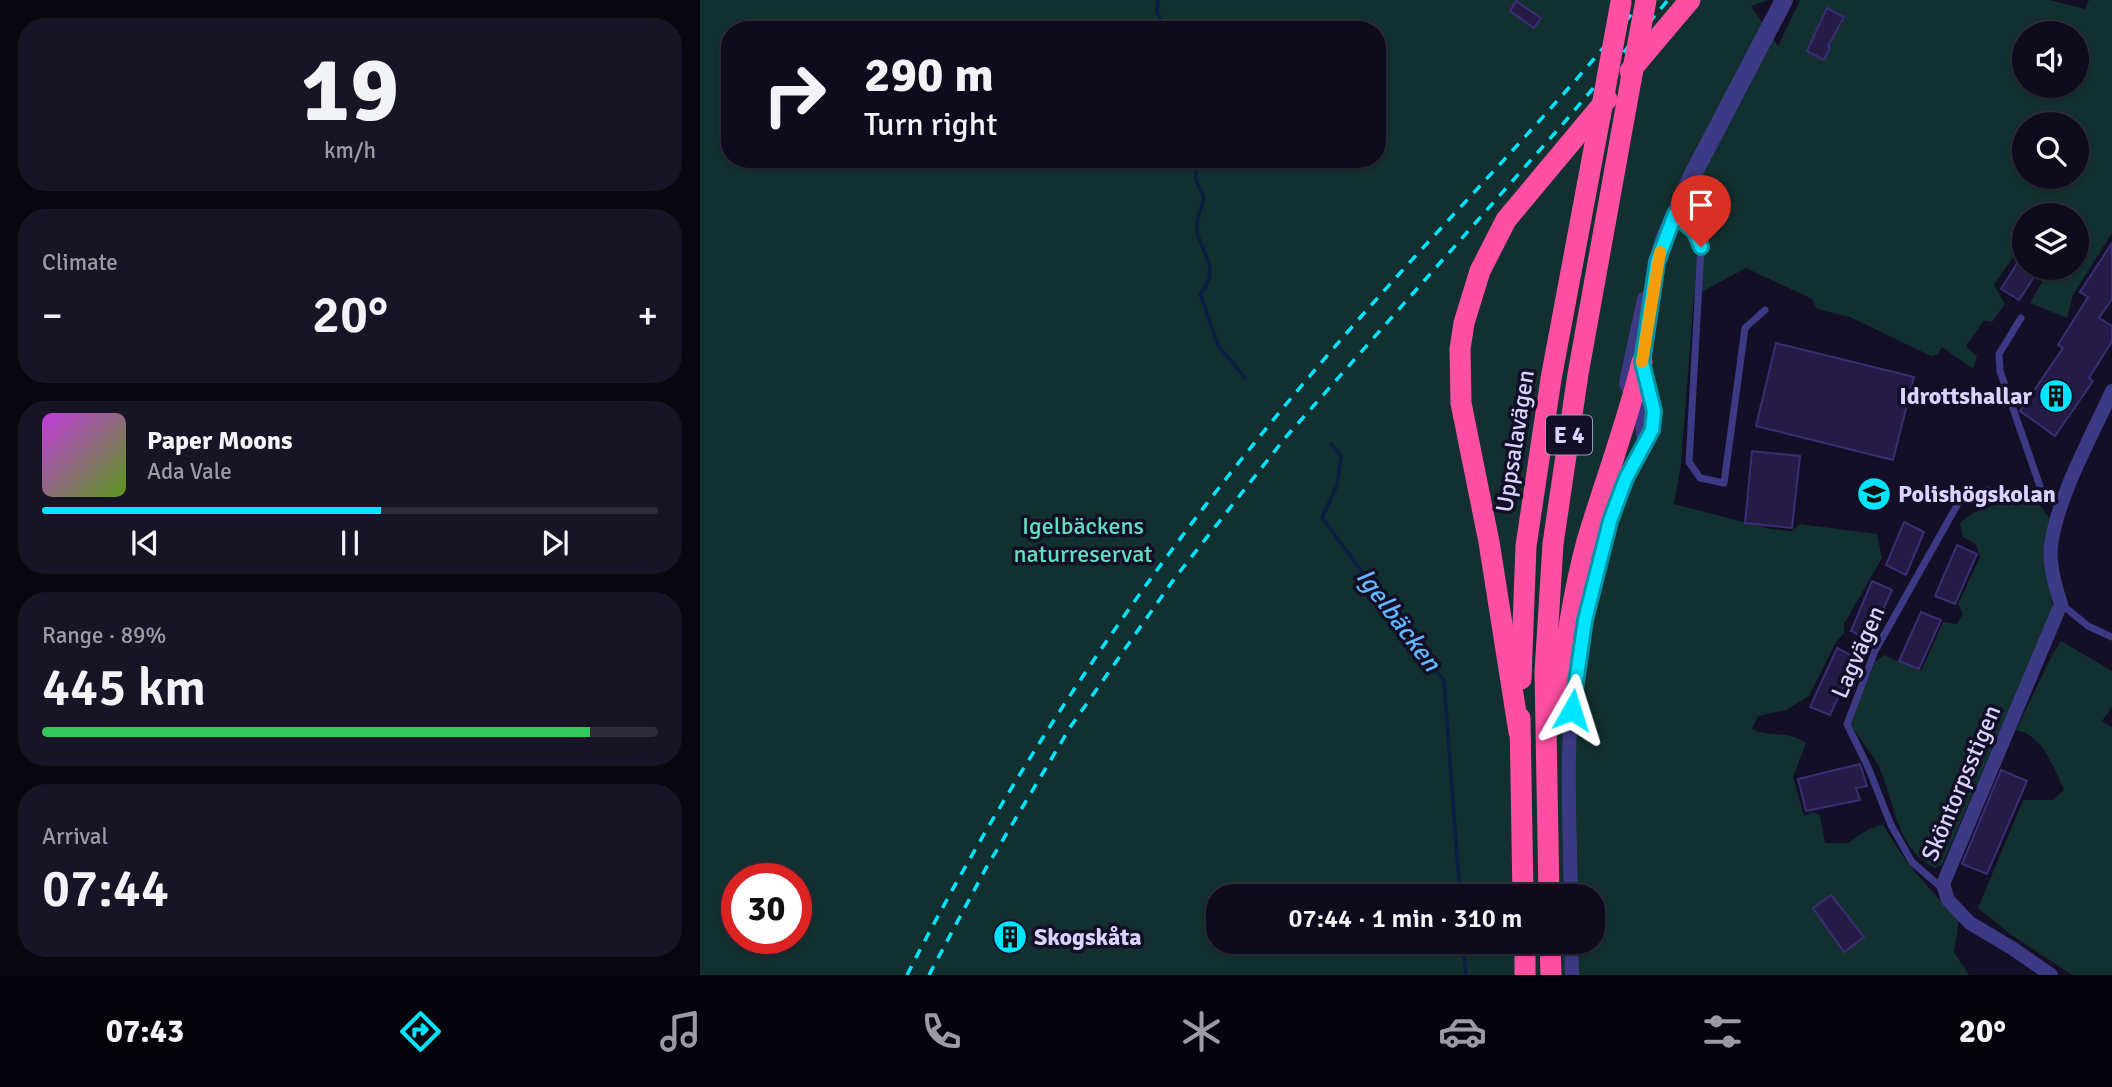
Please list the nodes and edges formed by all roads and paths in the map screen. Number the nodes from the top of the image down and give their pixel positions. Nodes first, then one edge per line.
1 (1646, 0) edge
2 (1690, 0) edge
3 (1784, 0) edge
4 (1621, 1) edge
5 (1675, 214) junction
6 (1657, 262) junction
7 (1765, 310) dead end
8 (2021, 318) dead end
9 (1642, 362) junction
10 (2112, 391) edge
11 (1633, 399) junction
12 (1644, 444) junction
13 (2043, 495) junction
14 (2064, 498) junction
15 (2061, 604) junction
16 (2112, 637) edge
17 (1519, 732) junction
18 (1545, 795) junction
19 (1524, 884) edge
20 (1549, 884) edge
21 (1570, 884) edge
22 (1945, 891) junction
23 (1525, 954) edge
24 (1550, 954) edge
25 (1571, 954) edge
26 (1525, 975) edge
27 (1551, 975) edge
28 (1572, 975) edge
29 (2051, 975) edge

1 - 18 highway, E 4, bridge
2 - 17 highway
3 - 5 street
4 - 17 highway, Uppsalavägen / E 4, bridge
5 - 6 street
5 - 7 lane
6 - 9 street
6 - 11 street
8 - 13 lane
9 - 11 highway
9 - 12 street
10 - 14 street
11 - 12 street
11 - 18 highway
12 - 21 street
13 - 14 lane, Lagvägen
13 - 22 lane, Lagvägen
14 - 15 street
15 - 16 lane
15 - 22 street, Sköntorpsstigen
17 - 19 highway, Uppsalavägen / E 4
18 - 20 highway, E 4
22 - 29 street, Sköntorpsstigen
23 - 26 highway
24 - 27 highway
25 - 28 street

